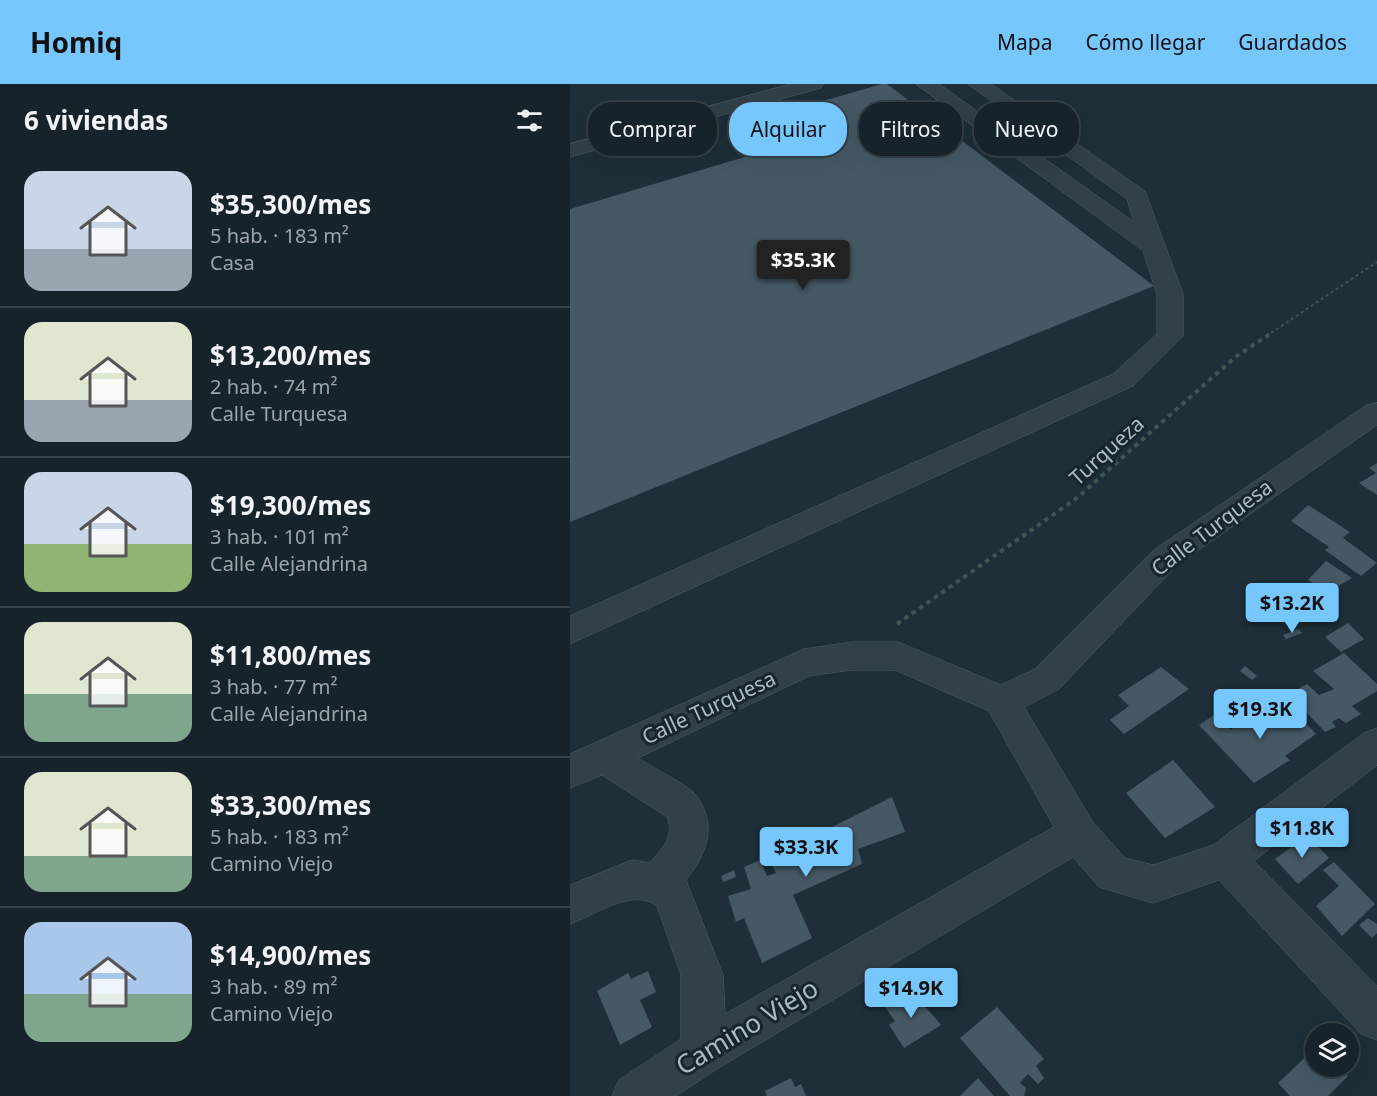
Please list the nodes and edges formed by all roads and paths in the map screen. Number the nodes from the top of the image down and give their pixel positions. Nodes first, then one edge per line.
1 (814, 84) edge
2 (926, 84) edge
3 (978, 84) edge
4 (570, 151) edge
5 (1156, 249) junction
6 (1377, 262) edge
7 (1377, 412) edge
8 (570, 631) edge
9 (852, 656) junction
10 (1002, 701) junction
11 (1377, 744) edge
12 (604, 757) junction
13 (570, 772) edge
14 (1078, 833) junction
15 (1226, 858) junction
16 (659, 883) junction
17 (570, 905) edge
18 (1377, 1018) edge
19 (704, 1051) junction
20 (643, 1094) edge

1 - 4 street
2 - 5 street
3 - 5 street
5 - 8 street
6 - 9 path, Turqueza
7 - 10 street, Calle Turquesa
9 - 10 street, Calle Turquesa
9 - 12 street, Calle Turquesa
10 - 14 street
11 - 15 street
12 - 13 street, Calle Turquesa
12 - 16 street
14 - 15 street
14 - 19 street, Camino Viejo
15 - 18 street
16 - 17 street
16 - 19 street
19 - 20 street, Camino Viejo

